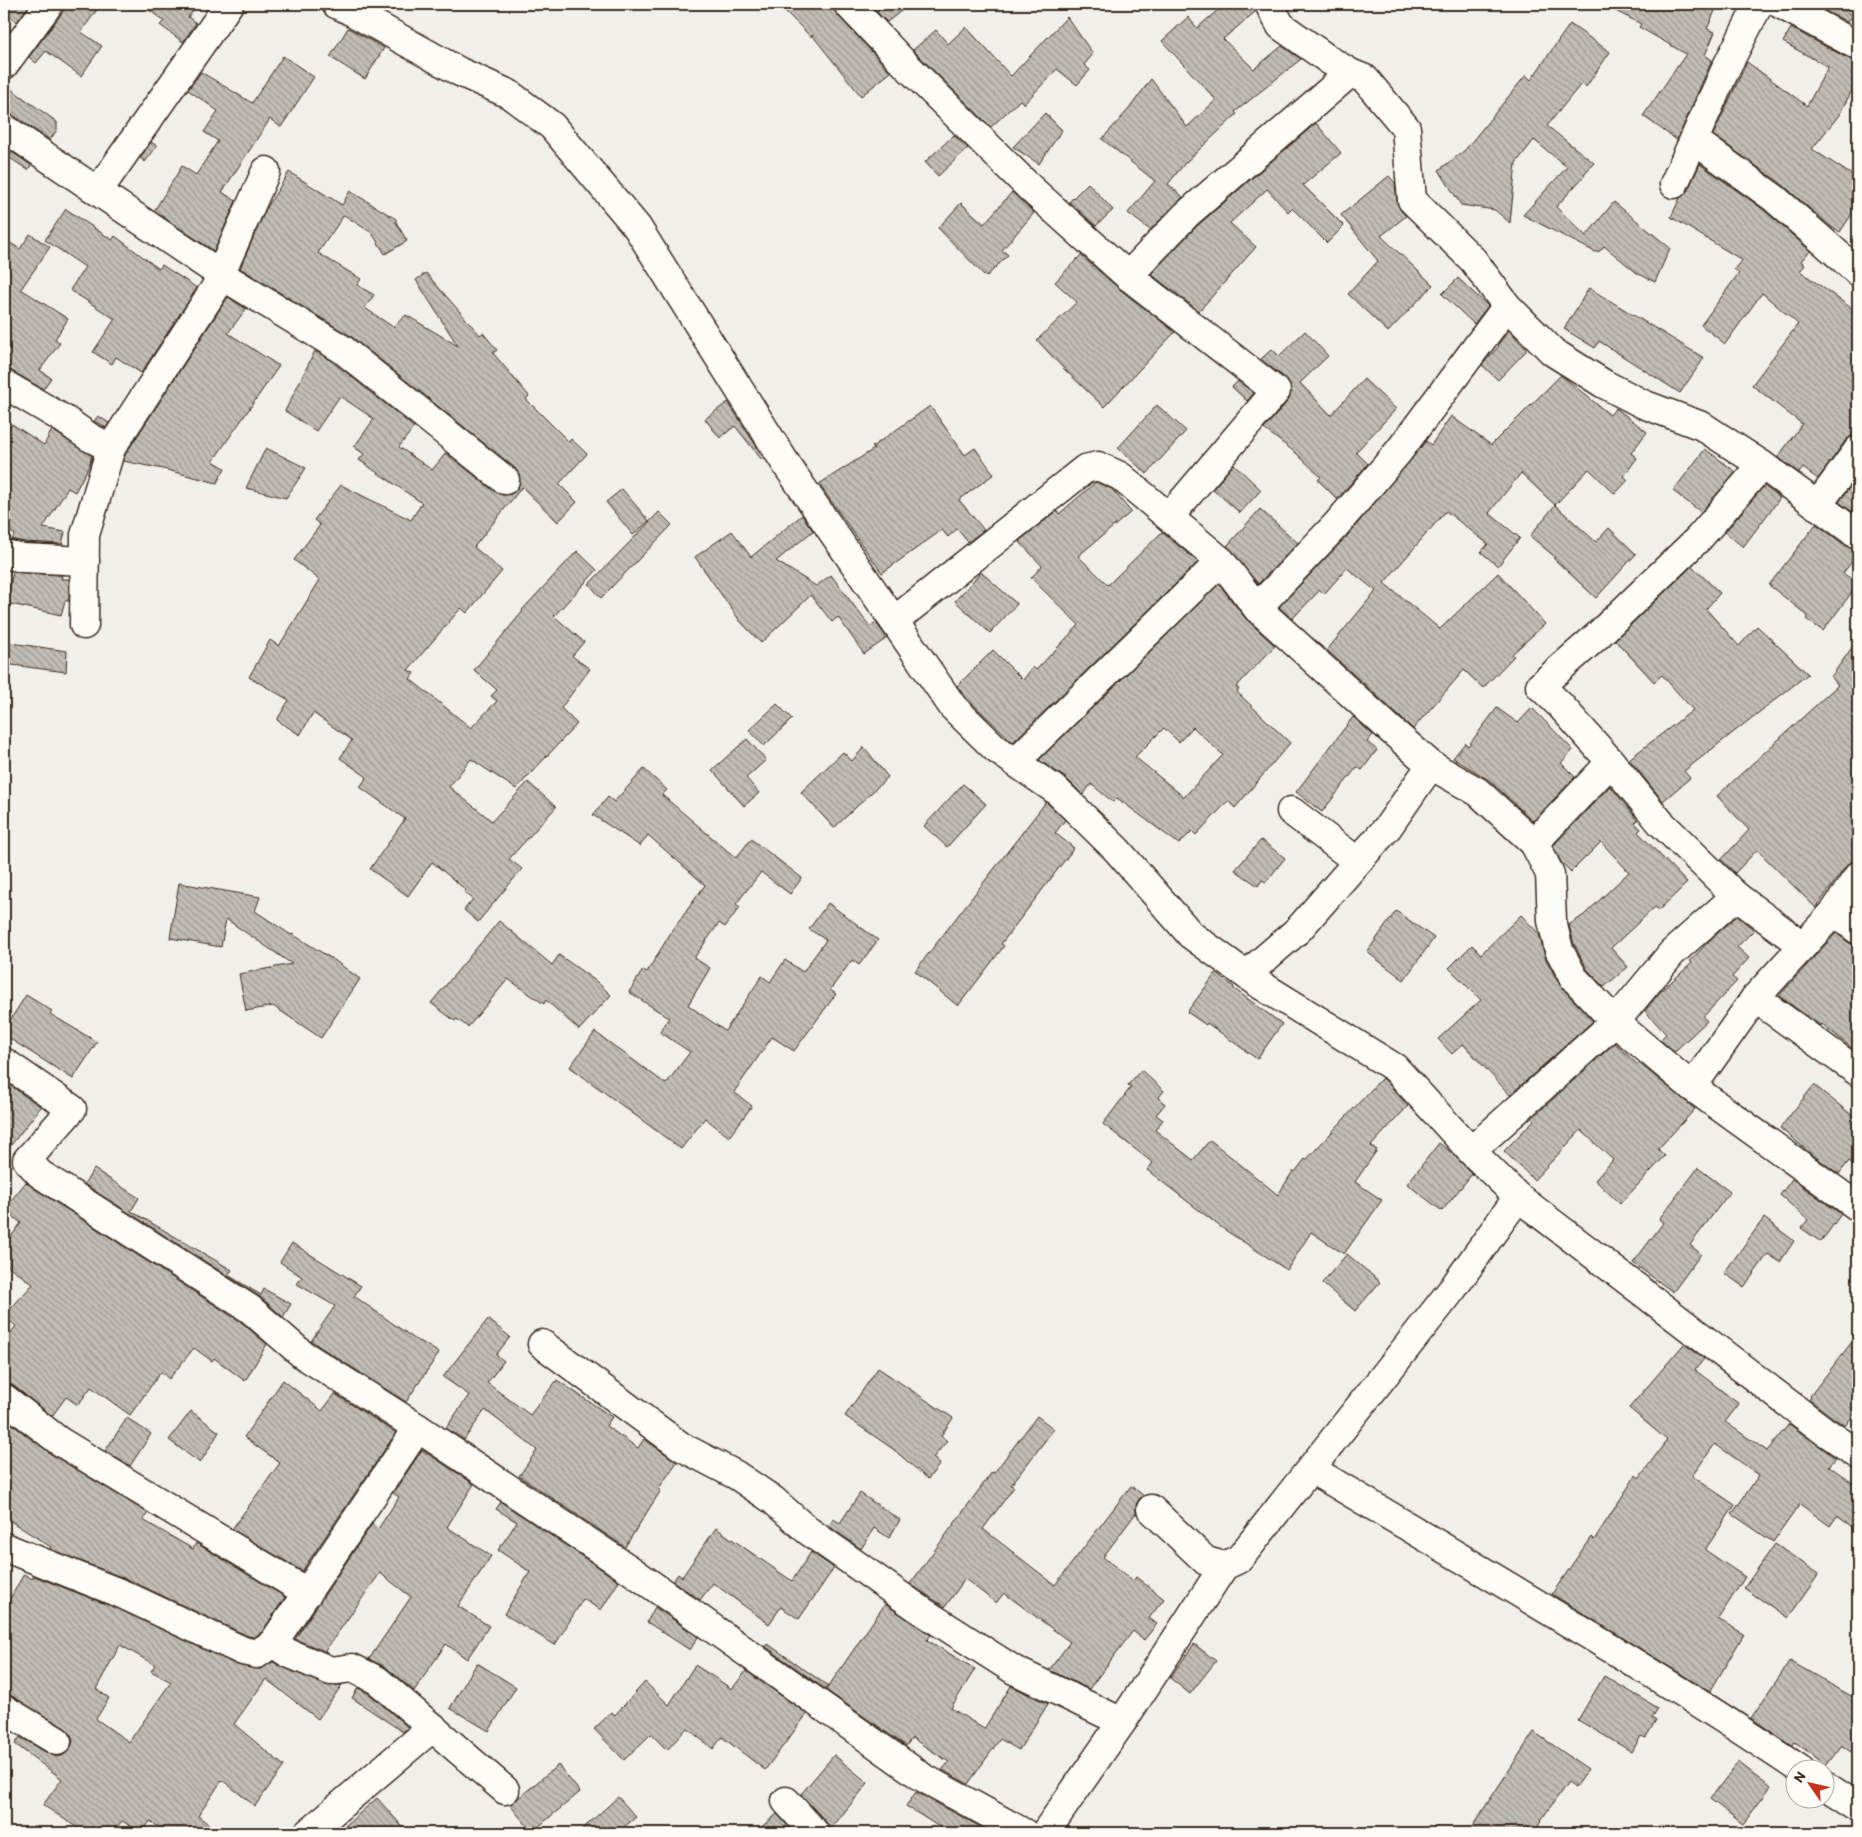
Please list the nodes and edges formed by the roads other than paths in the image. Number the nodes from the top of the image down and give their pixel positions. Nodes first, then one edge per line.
1 (49, 4) edge
2 (229, 4) edge
3 (336, 4) edge
4 (848, 4) edge
5 (1268, 4) edge
6 (1759, 4) edge
7 (1790, 6) edge
8 (1858, 46) edge
9 (4, 65) edge
10 (1350, 73) junction
11 (4, 128) edge
12 (1694, 140) junction
13 (266, 171) dead end
14 (1674, 184) dead end
15 (98, 190) junction
16 (1858, 272) edge
17 (223, 276) junction
18 (1128, 276) junction
19 (1507, 306) junction
20 (4, 384) edge
21 (112, 448) junction
22 (1858, 450) edge
23 (1762, 465) junction
24 (505, 480) dead end
25 (1817, 506) junction
26 (1169, 517) junction
27 (1858, 535) edge
28 (4, 554) edge
29 (85, 561) junction
30 (1221, 561) junction
31 (1257, 608) junction
32 (894, 620) junction
33 (84, 625) dead end
34 (1015, 762) junction
35 (1611, 762) junction
36 (1431, 765) junction
37 (1291, 811) dead end
38 (1534, 843) junction
39 (1357, 861) junction
40 (1858, 876) edge
41 (1736, 896) junction
42 (1834, 912) junction
43 (1858, 930) edge
44 (1803, 946) junction
45 (1247, 974) junction
46 (1755, 998) junction
47 (1615, 1022) junction
48 (4, 1062) edge
49 (1858, 1072) edge
50 (1692, 1087) junction
51 (1471, 1151) junction
52 (1518, 1197) junction
53 (1858, 1207) edge
54 (542, 1344) dead end
55 (4, 1398) edge
56 (418, 1428) junction
57 (1858, 1454) edge
58 (1311, 1469) junction
59 (1151, 1509) dead end
60 (4, 1547) edge
61 (1224, 1566) junction
62 (308, 1593) junction
63 (273, 1643) junction
64 (4, 1709) edge
65 (1122, 1722) junction
66 (433, 1727) junction
67 (57, 1741) dead end
68 (1786, 1760) edge
69 (504, 1790) dead end
70 (1834, 1792) edge
71 (786, 1801) dead end
72 (1858, 1808) edge
73 (308, 1833) edge
74 (815, 1833) edge
75 (1024, 1833) edge
76 (1046, 1833) edge

1 - 9 street
2 - 15 street
3 - 32 street
4 - 18 street
5 - 10 street
6 - 12 street
7 - 8 street
10 - 18 street
10 - 19 street
11 - 15 street
12 - 14 street
12 - 16 street
13 - 17 street
15 - 17 street
17 - 21 street
17 - 24 street
18 - 26 street
19 - 23 street
19 - 31 street
20 - 21 street
21 - 29 street
22 - 25 street
23 - 25 street
23 - 35 street
25 - 27 street
26 - 30 street
26 - 32 street
28 - 29 street
29 - 33 street
30 - 31 street
30 - 34 street
31 - 36 street
32 - 34 street
34 - 45 street
35 - 38 street
35 - 41 street
36 - 38 street
36 - 39 street
37 - 39 street
38 - 47 street
39 - 45 street
40 - 42 street
41 - 44 street
41 - 47 street
42 - 43 street
42 - 44 street
44 - 46 street
45 - 51 street
46 - 49 street
46 - 50 street
47 - 50 street
47 - 51 street
48 - 56 street
50 - 53 street
51 - 52 street
52 - 57 street
52 - 58 street
54 - 65 street
55 - 62 street
56 - 62 street
56 - 75 street
58 - 61 street
58 - 68 street
59 - 61 street
60 - 63 street
61 - 65 street
62 - 63 street
63 - 66 street
64 - 67 street
65 - 76 street
66 - 69 street
66 - 73 street
70 - 72 street
71 - 74 street

